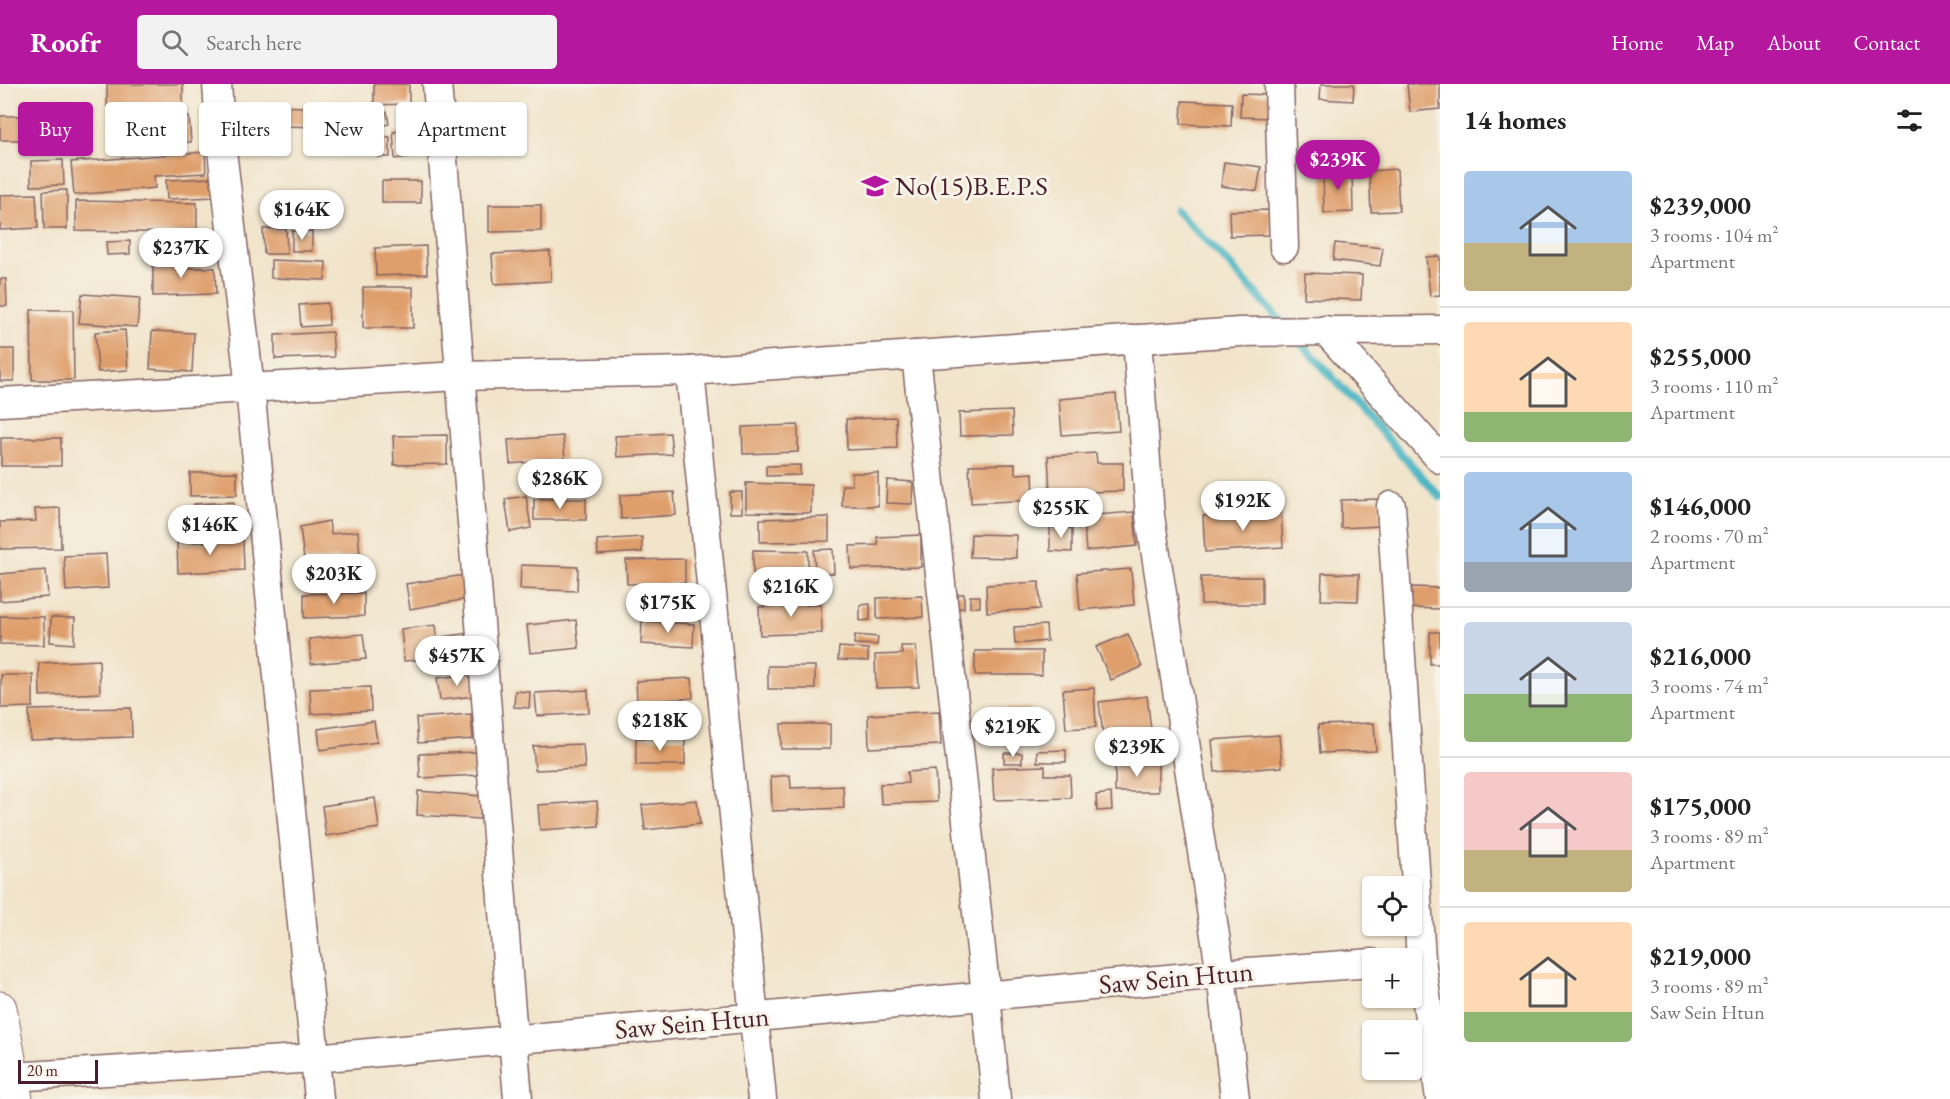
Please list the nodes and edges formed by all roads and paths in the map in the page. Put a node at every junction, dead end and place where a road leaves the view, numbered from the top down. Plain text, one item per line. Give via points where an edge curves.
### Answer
1 (217, 84) edge
2 (437, 84) edge
3 (1279, 84) edge
4 (1284, 246) dead end
5 (1325, 330) junction
6 (1440, 330) edge
7 (1137, 339) junction
8 (916, 355) junction
9 (690, 371) junction
10 (460, 376) junction
11 (250, 388) junction
12 (0, 402) edge
13 (1440, 459) edge
14 (1391, 506) dead end
15 (1424, 959) edge
16 (1362, 964) edge
17 (1221, 974) junction
18 (986, 995) junction
19 (0, 1008) edge
20 (755, 1017) junction
21 (513, 1040) junction
22 (315, 1058) junction
23 (13, 1088) edge
24 (319, 1099) edge
25 (518, 1099) edge
26 (762, 1099) edge
27 (996, 1099) edge
28 (1235, 1099) edge
29 (1440, 1099) edge

1 - 11 street
2 - 10 street
3 - 4 street
5 - 6 street
5 - 7 street
5 - 13 street
7 - 8 street
7 - 17 street via 1150,516
8 - 9 street
8 - 18 street
9 - 10 street
9 - 20 street
10 - 11 street
10 - 21 street
11 - 12 street
11 - 22 street
14 - 15 street
15 - 29 street
16 - 17 street, Saw Sein Htun
17 - 18 street, Saw Sein Htun
17 - 28 street
18 - 20 street, Saw Sein Htun
18 - 27 street
19 - 23 main road
20 - 21 street, Saw Sein Htun
20 - 26 street
21 - 22 street, Saw Sein Htun
21 - 25 street
22 - 23 street, Saw Sein Htun
22 - 24 street

